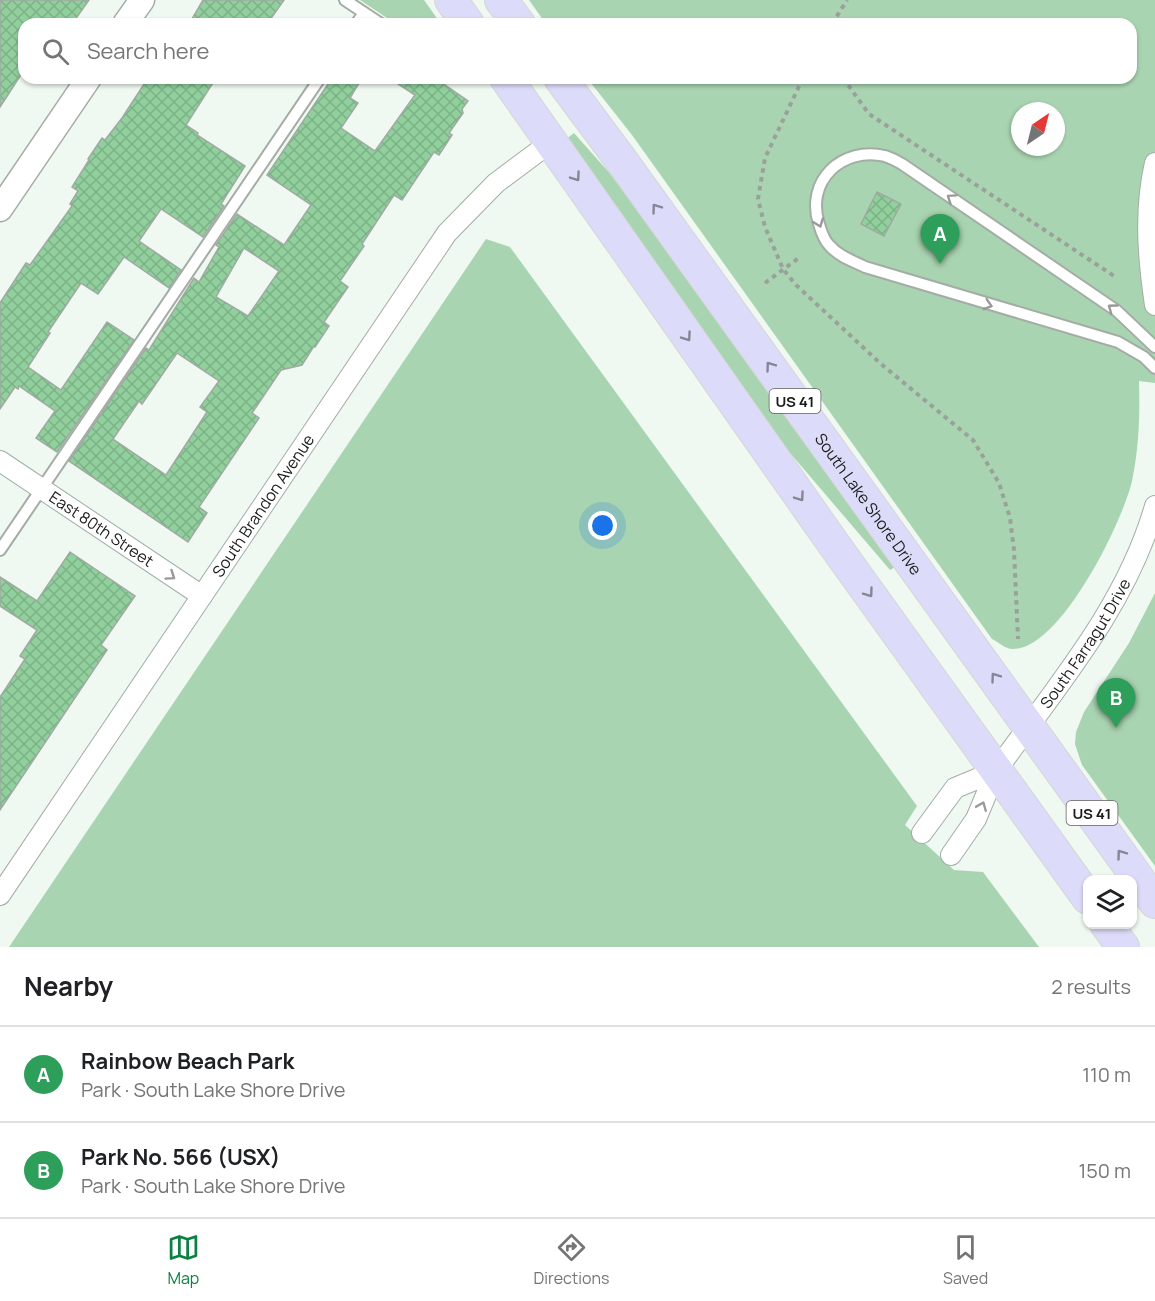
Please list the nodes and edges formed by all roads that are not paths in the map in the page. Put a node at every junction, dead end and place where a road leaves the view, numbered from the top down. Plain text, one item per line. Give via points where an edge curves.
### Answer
1 (142, 0) edge
2 (345, 0) edge
3 (450, 0) edge
4 (501, 0) edge
5 (364, 13) junction
6 (129, 18) edge
7 (360, 18) edge
8 (372, 18) edge
9 (464, 18) edge
10 (514, 18) edge
11 (85, 84) edge
12 (316, 84) edge
13 (510, 84) edge
14 (564, 84) edge
15 (551, 142) junction
16 (1155, 163) edge
17 (0, 209) edge
18 (1155, 305) edge
19 (1155, 347) edge
20 (1155, 368) edge
21 (0, 461) edge
22 (42, 489) junction
23 (1155, 506) edge
24 (0, 550) edge
25 (202, 596) junction
26 (1029, 725) junction
27 (996, 771) junction
28 (922, 832) dead end
29 (951, 855) dead end
30 (1083, 891) edge
31 (0, 895) edge
32 (1155, 902) edge
33 (1110, 929) edge
34 (1123, 947) edge

1 - 6 street
2 - 5 lane
3 - 9 main road
4 - 10 main road
5 - 7 lane
5 - 8 lane
11 - 17 street
12 - 22 lane
13 - 15 main road, US 41
26 -> 14 main road, South Lake Shore Drive / US 41
15 - 25 street, South Brandon Avenue via 496,183 447,233
15 -> 27 main road, US 41
16 - 18 street via 1149,189 1148,259
19 -> 20 lane via 1117,311 887,156 872,154 844,160 821,181 815,213 828,244 843,257 865,267 1118,342
21 - 22 street, East 80th Street
22 - 24 lane
22 -> 25 street, East 80th Street
23 - 26 street, South Farragut Drive via 1127,579 1101,625
25 - 31 street, South Brandon Avenue
26 - 27 street, South Farragut Drive
32 -> 26 main road, South Lake Shore Drive / US 41
27 - 28 street via 955,788
29 -> 27 street, South Farragut Drive via 976,819
27 - 30 main road, US 41
33 - 34 main road

